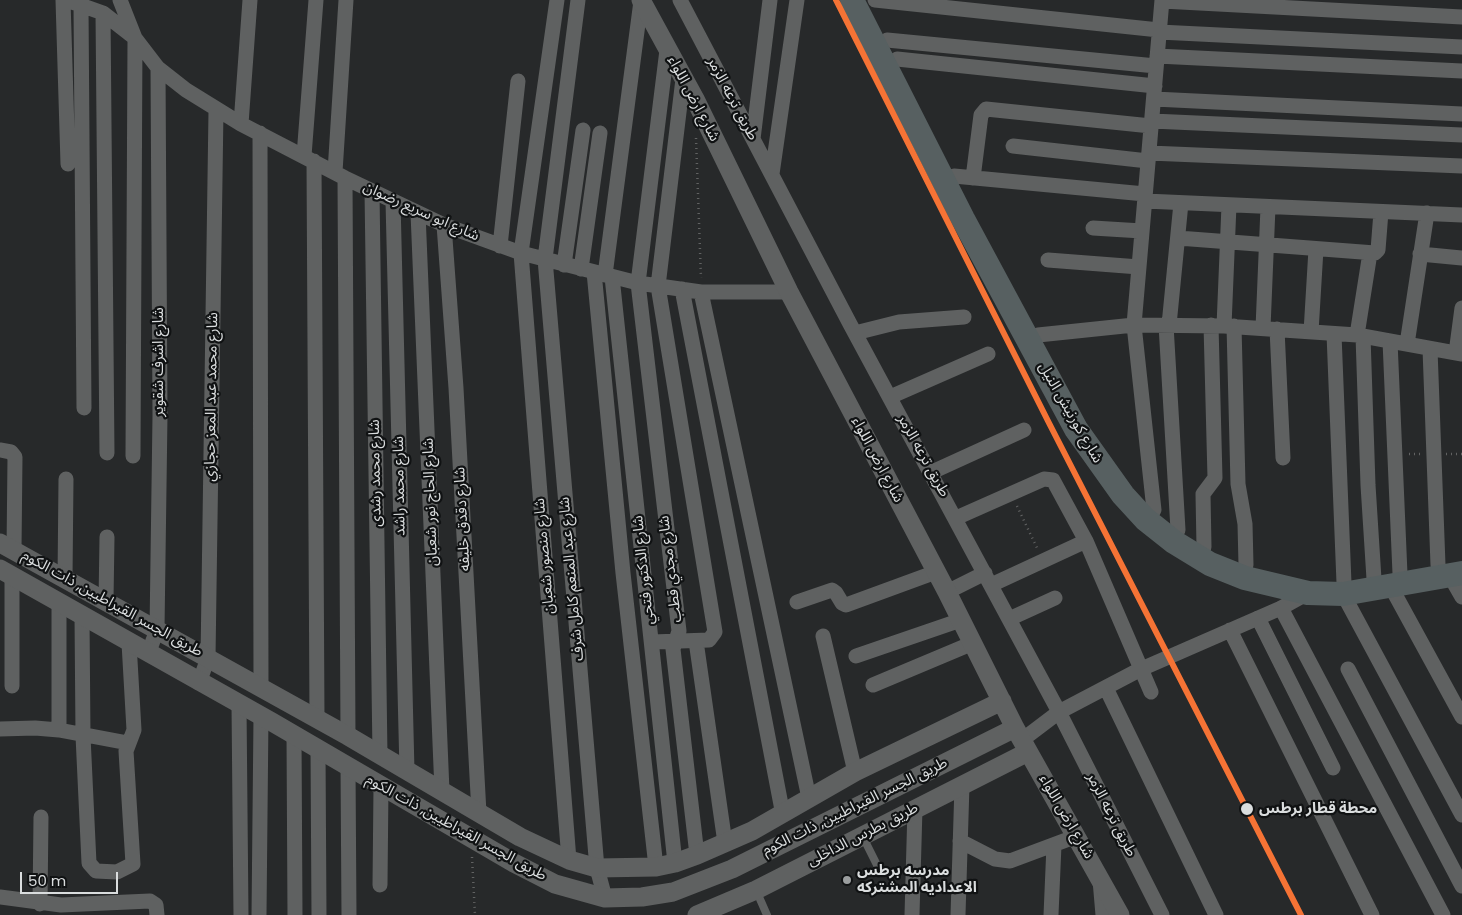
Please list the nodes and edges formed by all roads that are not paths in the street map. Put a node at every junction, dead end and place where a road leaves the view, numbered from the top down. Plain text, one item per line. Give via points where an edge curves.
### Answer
1 (64, 0) edge
2 (120, 0) edge
3 (250, 0) edge
4 (316, 0) edge
5 (346, 0) edge
6 (556, 0) edge
7 (578, 0) edge
8 (641, 0) edge
9 (680, 0) edge
10 (770, 0) edge
11 (796, 0) edge
12 (852, 0) edge
13 (866, 0) edge
14 (875, 0) edge
15 (1162, 0) edge
16 (81, 4) junction
17 (104, 13) junction
18 (1462, 17) edge
19 (1159, 31) junction
20 (135, 38) junction
21 (1462, 47) edge
22 (667, 50) junction
23 (892, 50) junction
24 (1157, 61) junction
25 (158, 68) junction
26 (1462, 72) edge
27 (683, 79) junction
28 (518, 81) dead end
29 (1154, 92) junction
30 (216, 110) junction
31 (1462, 114) edge
32 (1152, 123) junction
33 (241, 124) junction
34 (562, 126) junction
35 (583, 130) junction
36 (260, 133) junction
37 (600, 133) junction
38 (1462, 134) edge
39 (623, 137) junction
40 (753, 139) junction
41 (1012, 146) dead end
42 (1149, 157) junction
43 (309, 159) junction
44 (68, 164) dead end
45 (1462, 166) edge
46 (772, 174) junction
47 (340, 175) junction
48 (964, 177) junction
49 (372, 191) junction
50 (1145, 197) junction
51 (394, 201) junction
52 (1181, 202) junction
53 (1229, 205) junction
54 (1268, 206) junction
55 (1381, 212) junction
56 (418, 213) junction
57 (1426, 214) junction
58 (1462, 215) edge
59 (444, 225) junction
60 (1093, 228) dead end
61 (1142, 232) junction
62 (1178, 238) junction
63 (1228, 242) junction
64 (1266, 245) junction
65 (500, 246) junction
66 (1316, 249) junction
67 (520, 253) junction
68 (1370, 253) junction
69 (1420, 254) junction
70 (1462, 258) edge
71 (545, 259) junction
72 (1048, 260) dead end
73 (564, 264) junction
74 (1139, 267) junction
75 (598, 273) junction
76 (638, 283) junction
77 (658, 286) junction
78 (682, 289) junction
79 (701, 292) junction
80 (789, 292) junction
81 (1462, 308) edge
82 (964, 317) dead end
83 (1134, 325) junction
84 (1168, 325) junction
85 (1223, 326) junction
86 (1270, 329) junction
87 (1311, 332) junction
88 (855, 333) junction
89 (1334, 334) junction
90 (1038, 335) junction
91 (1360, 336) junction
92 (1390, 341) junction
93 (1407, 344) junction
94 (1430, 348) junction
95 (1459, 353) edge
96 (988, 354) dead end
97 (890, 397) junction
98 (84, 408) dead end
99 (1024, 430) dead end
100 (0, 450) edge
101 (107, 453) dead end
102 (133, 456) dead end
103 (1283, 458) dead end
104 (932, 472) junction
105 (66, 479) dead end
106 (1154, 510) junction
107 (956, 518) junction
108 (1178, 530) junction
109 (107, 537) dead end
110 (1086, 541) junction
111 (7, 547) edge
112 (1204, 547) junction
113 (1246, 565) junction
114 (1453, 568) edge
115 (6, 572) edge
116 (936, 572) junction
117 (65, 579) junction
118 (988, 579) junction
119 (1389, 580) junction
120 (1343, 589) junction
121 (947, 592) junction
122 (1308, 593) junction
123 (1462, 597) edge
124 (1055, 598) dead end
125 (106, 601) junction
126 (797, 602) dead end
127 (59, 603) junction
128 (1281, 608) junction
129 (82, 616) junction
130 (1258, 618) junction
131 (1009, 619) junction
132 (961, 620) junction
133 (157, 630) junction
134 (1230, 630) junction
135 (823, 636) dead end
136 (676, 640) junction
137 (696, 641) junction
138 (652, 642) junction
139 (129, 643) junction
140 (973, 643) junction
141 (148, 654) junction
142 (856, 656) dead end
143 (208, 658) junction
144 (1348, 669) dead end
145 (1139, 670) junction
146 (199, 683) junction
147 (873, 685) dead end
148 (12, 686) dead end
149 (261, 688) junction
150 (1106, 688) junction
151 (1151, 692) dead end
152 (281, 699) junction
153 (1002, 701) junction
154 (239, 705) junction
155 (1059, 712) junction
156 (1462, 717) edge
157 (267, 719) junction
158 (317, 719) junction
159 (0, 729) edge
160 (59, 730) junction
161 (294, 735) junction
162 (83, 736) junction
163 (348, 736) junction
164 (1022, 740) junction
165 (128, 743) junction
166 (318, 749) junction
167 (380, 755) junction
168 (348, 766) junction
169 (1333, 768) dead end
170 (407, 771) junction
171 (855, 772) junction
172 (962, 785) junction
173 (381, 786) junction
174 (442, 792) junction
175 (809, 798) junction
176 (915, 808) junction
177 (478, 813) junction
178 (783, 814) junction
179 (1462, 815) edge
180 (41, 817) dead end
181 (862, 835) junction
182 (1077, 836) junction
183 (520, 837) junction
184 (960, 841) junction
185 (725, 843) junction
186 (1054, 845) junction
187 (698, 855) junction
188 (568, 860) junction
189 (514, 863) junction
190 (675, 863) junction
191 (656, 867) junction
192 (596, 868) junction
193 (880, 870) dead end
194 (1099, 874) junction
195 (380, 885) dead end
196 (1462, 886) edge
197 (756, 890) junction
198 (0, 897) edge
199 (605, 898) junction
200 (40, 904) junction
201 (156, 909) edge
202 (62, 910) edge
203 (721, 910) edge
204 (241, 915) edge
205 (259, 915) edge
206 (294, 915) edge
207 (319, 915) edge
208 (349, 915) edge
209 (697, 915) edge
210 (767, 915) edge
211 (912, 915) edge
212 (958, 915) edge
213 (1051, 915) edge
214 (1103, 915) edge
215 (1120, 915) edge
216 (1162, 915) edge
217 (1216, 915) edge
218 (1372, 915) edge
219 (1443, 915) edge

1 - 16 street
1 - 44 street
2 - 20 street, شارع ابو سريع رضوان
3 - 33 street
4 - 43 street
5 - 47 street
6 - 67 street, شارع منصور شعبان
7 - 34 street, شارع عبد المنعم كامل شرف
8 - 22 street, شارع ارض اللواء
8 - 39 street
9 - 40 street, طريق ترعه الزمر
10 - 40 street
11 - 46 street
12 - 122 main road, شارع كورنيش النيل via 962,219 1076,429 1123,495 1160,531 1204,560 1245,578
13 - 23 main road, شارع كورنيش النيل
14 - 19 street
15 - 18 street
15 - 19 street
16 - 17 street
16 - 98 street
17 - 20 street
17 - 101 street
19 - 21 street
19 - 24 street
20 - 25 street, شارع ابو سريع رضوان
20 - 102 street
22 - 27 street, شارع ارض اللواء
22 - 76 street, شارع مجدي قطب
23 - 24 street
23 - 29 street
23 - 48 main road, شارع كورنيش النيل
24 - 26 street
24 - 29 street
25 - 30 street, شارع ابو سريع رضوان
25 - 133 street, شارع اشرف شقوير via 160,415
27 - 77 street
27 - 80 street, شارع ارض اللواء
28 - 65 street
29 - 31 street
29 - 32 street
30 - 33 street, شارع ابو سريع رضوان
30 - 143 street, شارع محمد عبد المعز حجازي
32 - 38 street
32 - 42 street
32 - 48 street via 986,109 981,115
33 - 36 street, شارع ابو سريع رضوان
34 - 35 street
34 - 71 street, شارع عبد المنعم كامل شرف
35 - 37 street
35 - 73 street
36 - 43 street, شارع ابو سريع رضوان
36 - 149 street
37 - 39 street
37 - 75 street
39 - 75 street
40 - 46 street, طريق ترعه الزمر
41 - 42 street
42 - 45 street
42 - 50 street
43 - 47 street, شارع ابو سريع رضوان
43 - 158 street
46 - 88 street, طريق ترعه الزمر
47 - 49 street, شارع ابو سريع رضوان
47 - 163 street
48 - 50 street
48 - 90 main road, شارع كورنيش النيل
49 - 51 street, شارع ابو سريع رضوان
49 - 167 street, شارع محمد رشدى
50 - 52 street
50 - 61 street
51 - 56 street, شارع ابو سريع رضوان
51 - 170 street, شارع محمد راشد
52 - 53 street
52 - 62 street
53 - 54 street
53 - 63 street
54 - 55 street
54 - 64 street
55 - 57 street
55 - 68 street via 1378,251
56 - 59 street, شارع ابو سريع رضوان
56 - 174 street, شارع الحاج نور شعبان
57 - 58 street
57 - 69 street
59 - 65 street, شارع ابو سريع رضوان
59 - 177 street, شارع دقدق خليفه via 456,388
60 - 61 street
61 - 74 street
62 - 63 street
62 - 84 street
63 - 64 street
63 - 85 street
64 - 66 street
64 - 86 street
65 - 67 street, شارع ابو سريع رضوان
66 - 68 street
66 - 87 street
67 - 71 street, شارع ابو سريع رضوان
67 - 188 street, شارع منصور شعبان
68 - 91 street
69 - 70 street
69 - 93 street
71 - 73 street, شارع ابو سريع رضوان
71 - 192 street, شارع عبد المنعم كامل شرف
72 - 74 street
73 - 75 street, شارع ابو سريع رضوان
74 - 83 street
75 - 76 street, شارع ابو سريع رضوان
75 - 138 street, شارع الدكتور فتحي
75 - 191 street via 623,573
76 - 77 street, شارع ابو سريع رضوان
76 - 136 street, شارع مجدي قطب via 678,631
77 - 78 street, شارع ابو سريع رضوان
77 - 137 street via 715,632 709,640
78 - 79 street, شارع ابو سريع رضوان
78 - 178 street
79 - 80 street, شارع ابو سريع رضوان
79 - 175 street
80 - 116 street, شارع ارض اللواء
81 - 95 street
82 - 88 street via 899,322
83 - 84 street
83 - 90 street
83 - 106 street
84 - 85 street
84 - 108 street
85 - 86 street
85 - 112 street via 1215,478 1202,494
85 - 113 street via 1238,484 1245,524
86 - 87 street
86 - 103 street
87 - 89 street
88 - 97 street, طريق ترعه الزمر
89 - 91 street
89 - 120 street
90 - 106 main road, شارع كورنيش النيل via 1108,456
91 - 92 street
91 - 119 street via 1368,485
92 - 93 street
92 - 119 street
93 - 94 street
94 - 95 street
94 - 114 street
96 - 97 street
97 - 104 street, طريق ترعه الزمر
99 - 104 street
100 - 111 street via 11,452 14,457
104 - 107 street, طريق ترعه الزمر
105 - 117 street
106 - 108 main road, شارع كورنيش النيل
107 - 110 street via 1044,479 1051,479
107 - 118 street, طريق ترعه الزمر
108 - 112 main road, شارع كورنيش النيل
109 - 125 street
110 - 118 street via 1043,561
110 - 145 street
111 - 117 street, طريق الجسر القيراطيين, ذات الكوم
112 - 113 main road, شارع كورنيش النيل
113 - 120 main road, شارع كورنيش النيل via 1294,580
114 - 119 main road, شارع كورنيش النيل
114 - 123 street
115 - 127 street, طريق الجسر القيراطيين, ذات الكوم
115 - 148 street
116 - 121 street, شارع ارض اللواء
116 - 126 street via 846,604 832,590
117 - 125 street, طريق الجسر القيراطيين, ذات الكوم
118 - 121 street
118 - 131 street, طريق ترعه الزمر
119 - 120 main road, شارع كورنيش النيل
119 - 156 street
120 - 122 main road, شارع كورنيش النيل
120 - 179 street
121 - 132 street, شارع ارض اللواء
122 - 128 street
124 - 131 street
125 - 133 street, طريق الجسر القيراطيين, ذات الكوم
127 - 129 street, طريق الجسر القيراطيين, ذات الكوم
127 - 160 street
128 - 130 street
128 - 219 street
129 - 139 street, طريق الجسر القيراطيين, ذات الكوم
129 - 162 street
130 - 134 street
130 - 169 street
131 - 155 street, طريق ترعه الزمر
132 - 140 street, شارع ارض اللواء
132 - 142 street
133 - 141 street, شارع اشرف شقوير
133 - 143 street, طريق الجسر القيراطيين, ذات الكوم
134 - 145 street
134 - 218 street
135 - 171 street
136 - 137 street
136 - 138 street
136 - 187 street, شارع مجدي قطب via 673,649
137 - 185 street
138 - 190 street, شارع الدكتور فتحي
139 - 141 street, طريق الجسر القيراطيين, ذات الكوم
139 - 165 street via 134,730
140 - 147 street
140 - 153 street, شارع ارض اللواء
141 - 146 street, طريق الجسر القيراطيين, ذات الكوم
143 - 146 street, شارع محمد عبد المعز حجازي
143 - 149 street, طريق الجسر القيراطيين, ذات الكوم
144 - 196 street
145 - 150 street
145 - 151 street
146 - 154 street, طريق الجسر القيراطيين, ذات الكوم
149 - 152 street, طريق الجسر القيراطيين, ذات الكوم
150 - 155 street
150 - 217 street
152 - 157 street
152 - 158 street, طريق الجسر القيراطيين, ذات الكوم
153 - 164 street, شارع ارض اللواء
153 - 171 street, طريق الجسر القيراطيين, ذات الكوم
154 - 157 street, طريق الجسر القيراطيين, ذات الكوم
154 - 204 street
155 - 164 street
155 - 216 street, طريق ترعه الزمر
157 - 161 street, طريق الجسر القيراطيين, ذات الكوم
157 - 205 street
158 - 163 street, طريق الجسر القيراطيين, ذات الكوم
159 - 160 street
160 - 162 street
161 - 166 street, طريق الجسر القيراطيين, ذات الكوم
161 - 206 street
162 - 165 street
162 - 165 street via 89,864 96,872 117,872 133,864
163 - 167 street, طريق الجسر القيراطيين, ذات الكوم
164 - 172 street, طريق بطرس الداخلى
164 - 182 street, شارع ارض اللواء
164 - 199 street, طريق الجسر القيراطيين, ذات الكوم via 673,892
166 - 168 street, طريق الجسر القيراطيين, ذات الكوم
166 - 207 street
167 - 170 street, طريق الجسر القيراطيين, ذات الكوم
168 - 173 street, طريق الجسر القيراطيين, ذات الكوم
168 - 208 street
170 - 174 street, طريق الجسر القيراطيين, ذات الكوم
171 - 175 street, طريق الجسر القيراطيين, ذات الكوم
172 - 176 street, طريق بطرس الداخلى
172 - 184 street
173 - 189 street, طريق الجسر القيراطيين, ذات الكوم
173 - 195 street
174 - 177 street, طريق الجسر القيراطيين, ذات الكوم
175 - 178 street, طريق الجسر القيراطيين, ذات الكوم
176 - 181 street, طريق بطرس الداخلى
176 - 211 street
177 - 183 street, طريق الجسر القيراطيين, ذات الكوم
178 - 185 street, طريق الجسر القيراطيين, ذات الكوم
180 - 200 street
181 - 193 lane
181 - 197 street, طريق بطرس الداخلى
182 - 186 street
182 - 194 street, شارع ارض اللواء
183 - 188 street, طريق الجسر القيراطيين, ذات الكوم
183 - 189 street
184 - 186 street via 1002,861
184 - 212 street
185 - 187 street, طريق الجسر القيراطيين, ذات الكوم
186 - 213 street
187 - 190 street, طريق الجسر القيراطيين, ذات الكوم
188 - 192 street, طريق الجسر القيراطيين, ذات الكوم
189 - 199 street, طريق الجسر القيراطيين, ذات الكوم via 555,884
190 - 191 street, طريق الجسر القيراطيين, ذات الكوم
191 - 192 street, طريق الجسر القيراطيين, ذات الكوم
192 - 199 street, شارع عبد المنعم كامل شرف
194 - 214 street
194 - 215 street, شارع ارض اللواء
197 - 203 street, طريق بطرس الداخلى
197 - 210 lane
198 - 200 street
200 - 202 street
201 - 202 street via 150,901
203 - 209 street, طريق بطرس الداخلى

